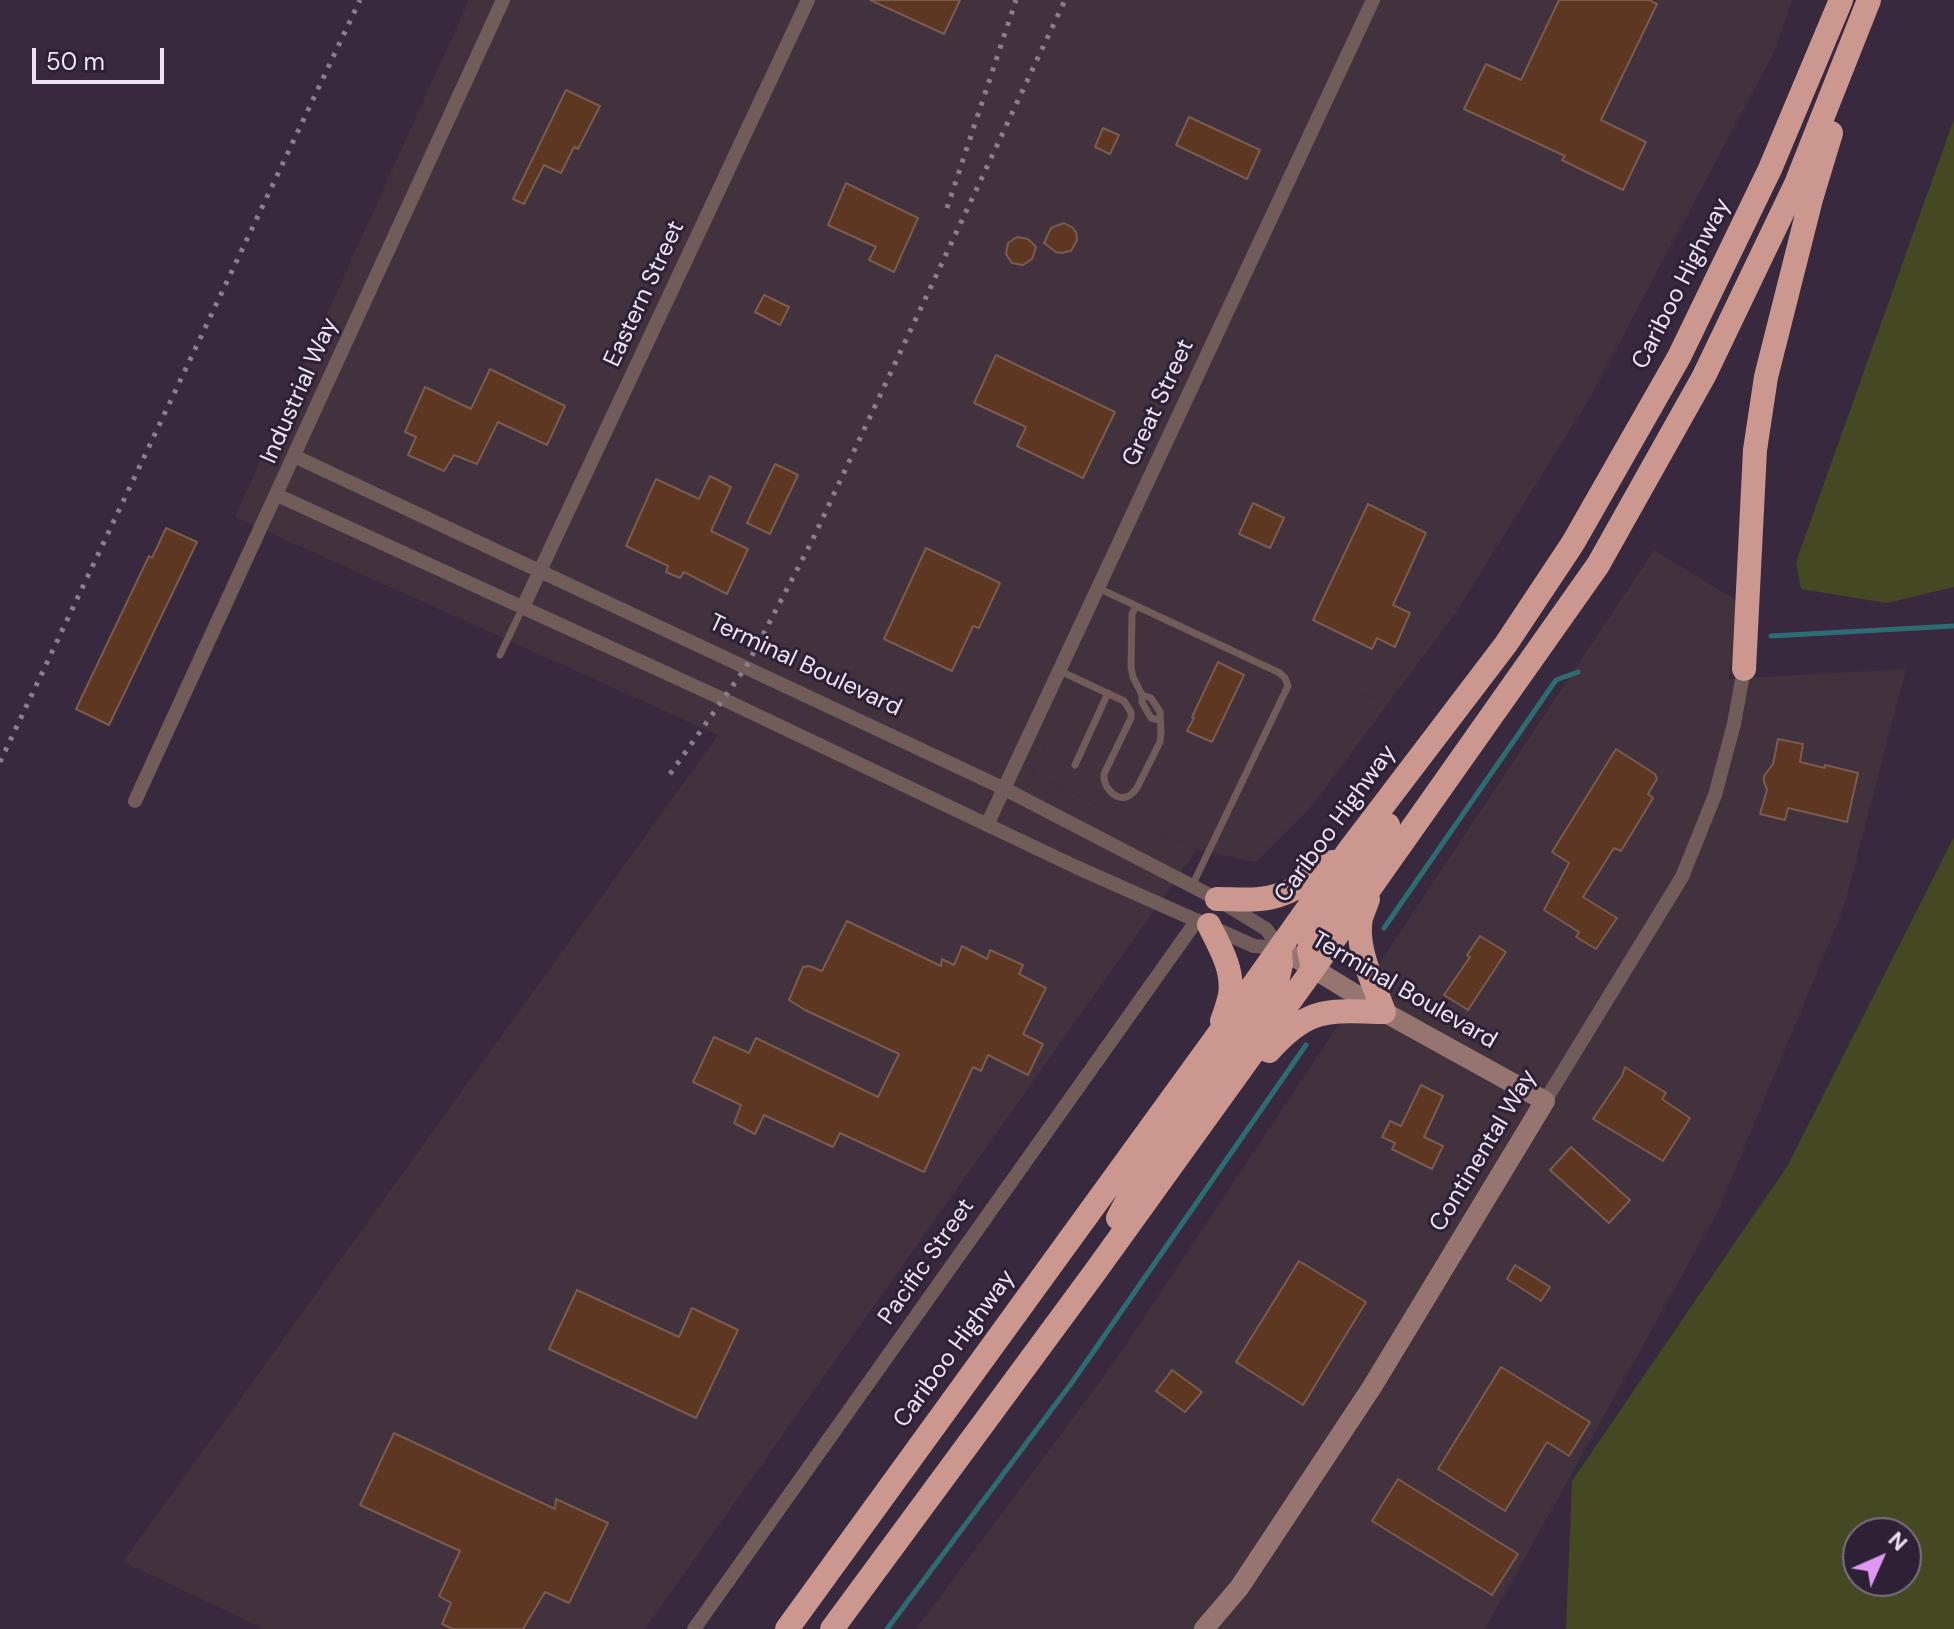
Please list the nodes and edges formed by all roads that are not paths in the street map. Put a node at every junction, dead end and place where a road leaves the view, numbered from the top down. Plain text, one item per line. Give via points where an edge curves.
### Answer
1 (503, 0) edge
2 (808, 0) edge
3 (1373, 0) edge
4 (1841, 0) edge
5 (1870, 0) edge
6 (294, 456) junction
7 (277, 495) junction
8 (539, 570) junction
9 (1096, 587) junction
10 (1136, 606) junction
11 (523, 607) junction
12 (1506, 644) junction
13 (500, 655) dead end
14 (1744, 669) joint
15 (1058, 670) junction
16 (1108, 693) junction
17 (1075, 765) dead end
18 (1003, 788) junction
19 (135, 801) dead end
20 (987, 825) junction
21 (1350, 849) junction
22 (1374, 883) junction
23 (1192, 886) junction
24 (1217, 899) junction
25 (1203, 922) junction
26 (1280, 948) junction
27 (1313, 969) junction
28 (1384, 1012) junction
29 (1218, 1035) junction
30 (1545, 1101) junction
31 (1186, 1146) junction
32 (1095, 1272) junction
33 (831, 1567) junction
34 (694, 1629) edge
35 (787, 1629) edge
36 (807, 1629) edge
37 (832, 1629) edge
38 (1204, 1629) edge

1 - 6 street, Industrial Way
2 - 8 street, Eastern Street
3 - 9 street, Great Street
4 - 12 highway, Cariboo Highway via 1770,169 1679,357 1573,543
5 - 14 highway via 1766,377 1755,450
5 - 22 highway via 1796,184 1704,376 1598,565
6 - 7 street, Industrial Way
6 - 8 street, Terminal Boulevard
7 - 11 street, Terminal Boulevard
7 - 19 street, Industrial Way
8 - 11 street, Eastern Street
8 - 18 street, Terminal Boulevard
9 - 10 lane
9 - 15 street, Great Street
10 - 16 lane via 1131,667 1142,695 1160,712 1161,733 1137,788 1127,797 1108,790 1103,781 1131,718 1124,701
10 - 23 lane via 1280,673 1288,686
11 - 13 lane
11 - 20 street, Terminal Boulevard
12 - 21 highway, Cariboo Highway
12 - 27 highway via 1503,663 1322,918 1309,950
14 - 30 street, Continental Way via 1715,795 1682,877
15 - 16 lane
15 - 18 street, Great Street
16 - 17 lane
18 - 20 street, Great Street
18 - 23 street, Terminal Boulevard
20 - 25 street, Terminal Boulevard
21 - 24 highway via 1284,894
21 - 26 highway, Cariboo Highway
22 - 27 highway
22 - 28 highway via 1360,936
23 - 24 street, Terminal Boulevard
24 - 26 street, Terminal Boulevard via 1266,929
25 - 26 street, Terminal Boulevard via 1254,946
25 - 29 highway via 1228,965 1230,996
25 - 34 street, Pacific Street
26 - 27 street, Terminal Boulevard
26 - 29 highway, Cariboo Highway
26 - 32 highway via 1278,978 1139,1179
27 - 28 street, Terminal Boulevard
27 - 31 highway
28 - 30 street, Terminal Boulevard
28 - 31 highway via 1331,1011 1295,1025
29 - 33 highway, Cariboo Highway
30 - 38 street, Continental Way via 1372,1387 1239,1588
31 - 32 highway
32 - 37 highway
33 - 35 highway, Cariboo Highway
33 - 36 highway via 828,1594

